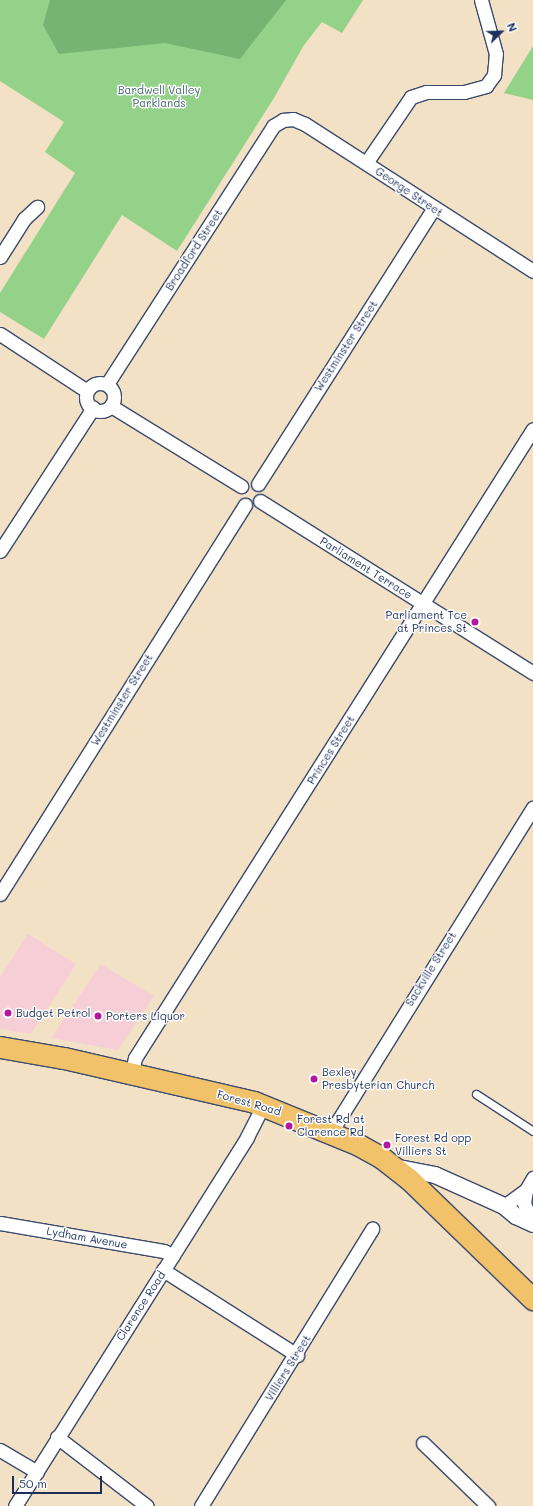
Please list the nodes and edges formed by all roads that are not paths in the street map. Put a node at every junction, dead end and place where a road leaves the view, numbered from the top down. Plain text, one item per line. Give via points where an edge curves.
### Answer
1 (481, 0) edge
2 (283, 120) joint
3 (366, 163) junction
4 (37, 207) dead end
5 (433, 209) junction
6 (0, 257) edge
7 (533, 271) edge
8 (0, 334) edge
9 (107, 384) junction
10 (87, 391) junction
11 (111, 406) junction
12 (93, 408) junction
13 (533, 428) edge
14 (258, 484) junction
15 (241, 486) junction
16 (260, 501) junction
17 (245, 505) junction
18 (0, 551) edge
19 (424, 603) junction
20 (533, 673) edge
21 (533, 808) edge
22 (0, 894) edge
23 (0, 1047) edge
24 (132, 1073) junction
25 (476, 1094) dead end
26 (264, 1104) junction
27 (533, 1131) edge
28 (331, 1132) junction
29 (394, 1167) junction
30 (533, 1178) edge
31 (526, 1190) junction
32 (504, 1206) junction
33 (0, 1223) edge
34 (532, 1223) edge
35 (372, 1229) dead end
36 (173, 1256) junction
37 (163, 1270) junction
38 (533, 1299) edge
39 (297, 1355) junction
40 (57, 1437) junction
41 (423, 1443) dead end
42 (0, 1450) edge
43 (37, 1472) junction
44 (15, 1506) edge
45 (147, 1506) edge
46 (201, 1506) edge
47 (488, 1506) edge

1 - 3 street via 496,54 494,75 486,86 464,92 426,92 411,97
2 - 3 street, George Street via 293,119 305,124
2 - 9 street, Broadford Street via 273,126
3 - 5 street, George Street
4 - 6 street via 24,219
5 - 7 street, George Street
5 - 14 street, Westminster Street
8 - 10 street
9 - 10 street via 96,383
9 - 11 street via 114,393
10 - 12 street via 88,403
11 - 12 street via 104,410
11 - 15 street
12 - 18 street
13 - 19 street, Princes Street
14 - 15 street via 250,481
14 - 16 street via 263,492
15 - 17 street via 238,494
16 - 17 street via 254,506
16 - 19 street, Parliament Terrace
17 - 22 street, Westminster Street
19 - 20 street, Parliament Terrace
19 - 24 street, Princes Street via 136,1058
21 - 28 street, Sackville Street
23 - 24 main road, Forest Road
24 - 26 main road, Forest Road
25 - 27 lane
26 - 28 main road, Forest Road
26 - 36 street, Clarence Road via 247,1137
28 - 29 main road, Forest Road via 372,1152
29 - 32 street via 435,1175
29 - 38 main road, Forest Road via 431,1199
30 - 31 street
31 - 32 street
31 - 34 street via 524,1203
32 - 34 street via 516,1216
33 - 36 street, Lydham Avenue via 164,1251
35 - 39 street, Villiers Street
36 - 37 street, Clarence Road
37 - 39 street
37 - 40 street, Clarence Road
39 - 46 street, Villiers Street
40 - 43 street, Clarence Road
40 - 45 street
41 - 47 street
42 - 43 street
43 - 44 street, Clarence Road

